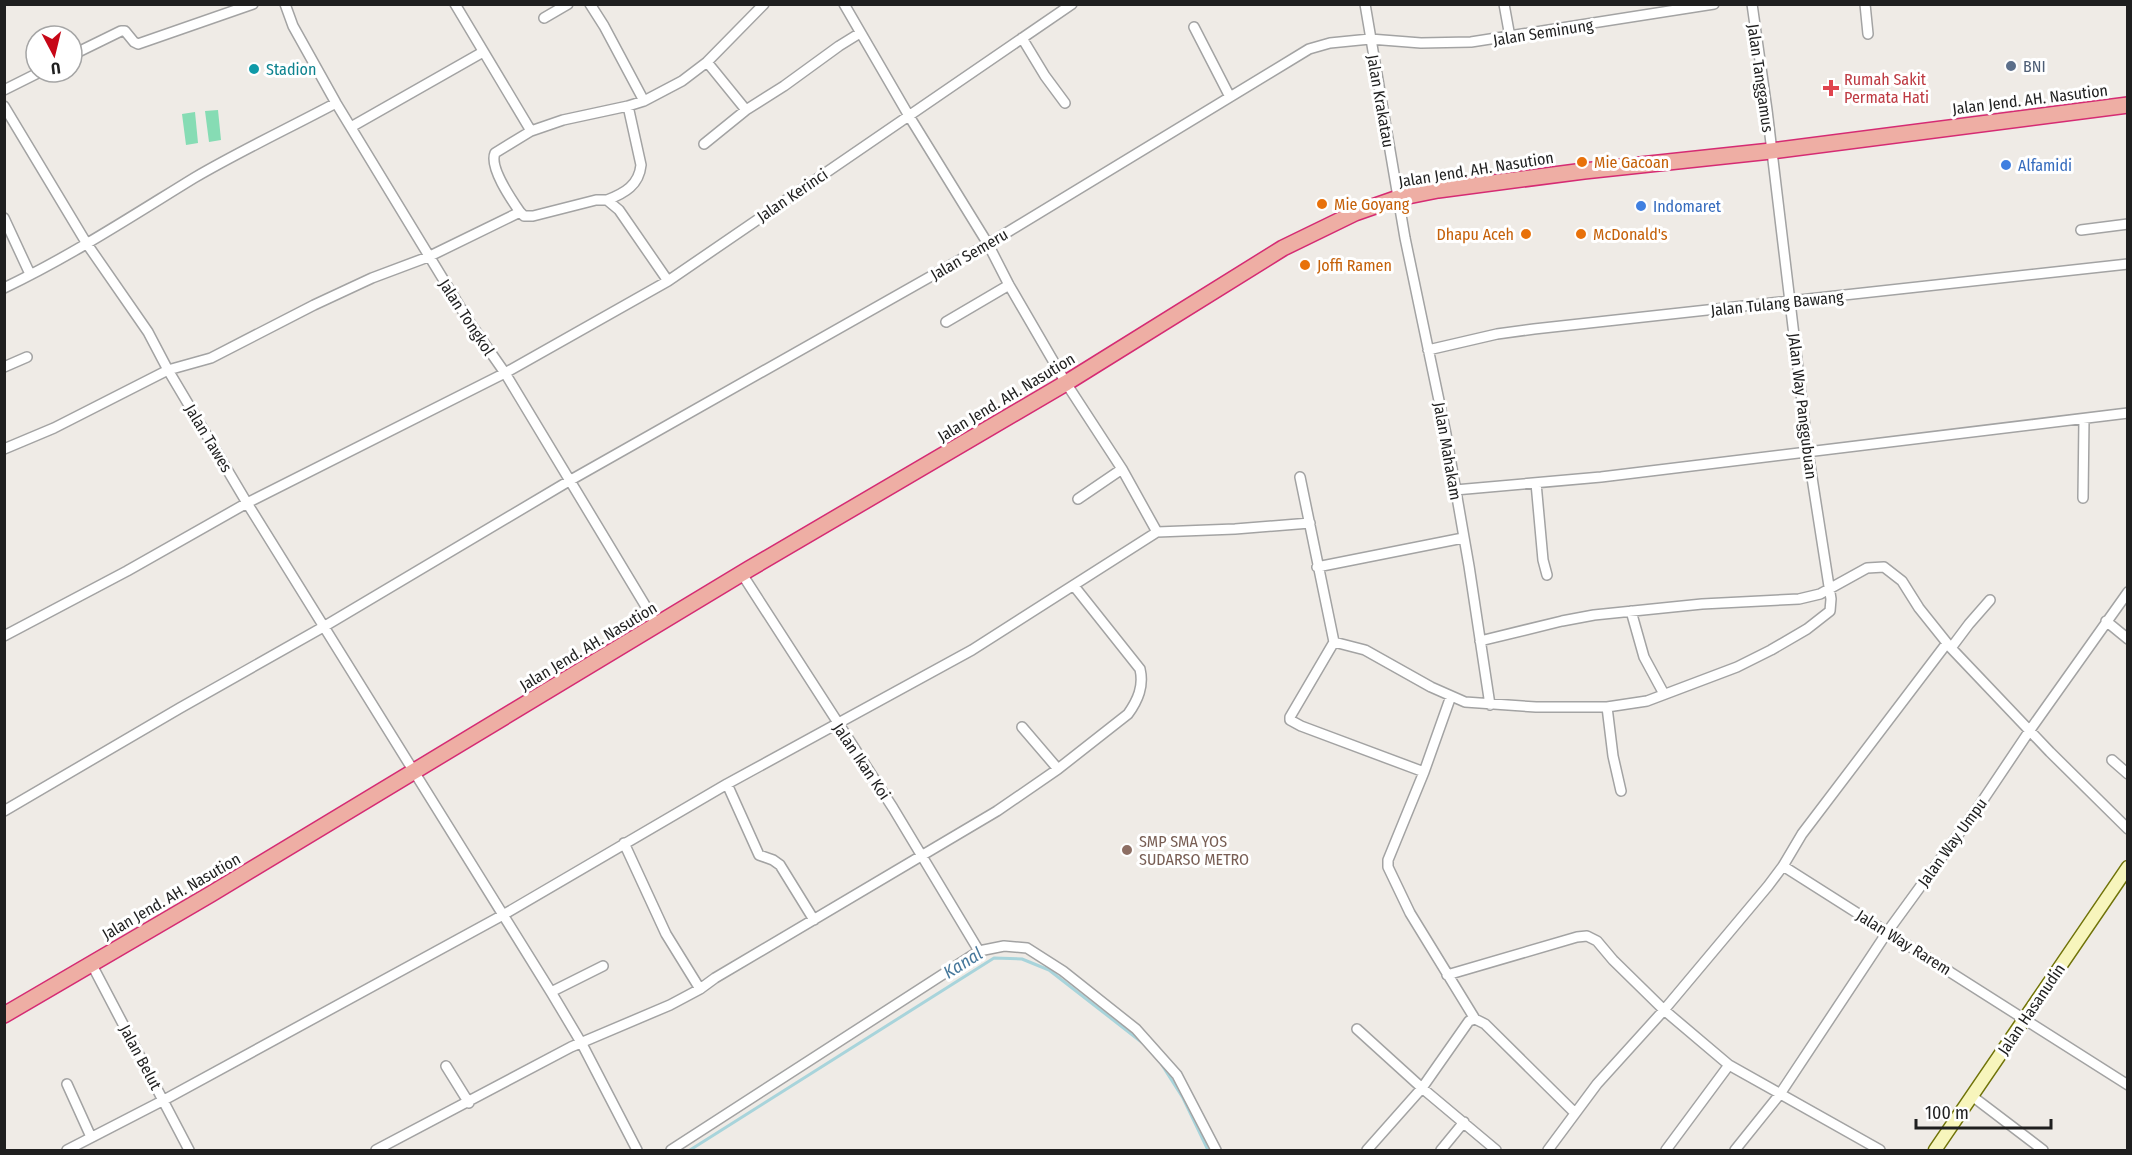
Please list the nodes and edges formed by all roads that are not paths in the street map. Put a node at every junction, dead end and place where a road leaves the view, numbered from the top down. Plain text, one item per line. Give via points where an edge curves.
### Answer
1 (253, 4) edge
2 (285, 4) edge
3 (455, 4) edge
4 (568, 4) edge
5 (590, 4) edge
6 (764, 4) edge
7 (844, 4) edge
8 (1072, 4) edge
9 (1365, 4) edge
10 (1504, 4) edge
11 (1714, 4) edge
12 (1752, 4) edge
13 (1865, 4) edge
14 (544, 18) dead end
15 (1194, 27) dead end
16 (860, 33) junction
17 (1868, 34) dead end
18 (1510, 37) junction
19 (1022, 38) junction
20 (1370, 39) junction
21 (84, 49) edge
22 (483, 51) junction
23 (707, 62) junction
24 (24, 80) edge
25 (4, 90) edge
26 (1230, 97) junction
27 (644, 101) junction
28 (1065, 103) dead end
29 (336, 104) junction
30 (2127, 105) edge
31 (4, 106) edge
32 (628, 106) junction
33 (746, 110) junction
34 (909, 117) junction
35 (351, 127) junction
36 (531, 130) junction
37 (704, 144) dead end
38 (1771, 151) junction
39 (1398, 198) junction
40 (607, 200) junction
41 (520, 212) junction
42 (4, 218) edge
43 (2127, 224) edge
44 (2081, 230) dead end
45 (87, 244) junction
46 (988, 244) junction
47 (428, 257) junction
48 (2127, 264) edge
49 (30, 274) junction
50 (668, 281) junction
51 (1009, 285) junction
52 (4, 288) edge
53 (1791, 302) junction
54 (946, 322) dead end
55 (1428, 350) junction
56 (27, 357) dead end
57 (4, 367) edge
58 (168, 370) junction
59 (505, 373) junction
60 (1066, 383) junction
61 (2127, 413) edge
62 (2084, 419) junction
63 (4, 449) edge
64 (1808, 452) junction
65 (1122, 469) junction
66 (1300, 477) dead end
67 (569, 481) junction
68 (1536, 483) junction
69 (1455, 490) junction
70 (2084, 498) dead end
71 (1078, 499) dead end
72 (247, 503) junction
73 (1310, 523) junction
74 (1157, 532) junction
75 (1463, 538) junction
76 (1317, 567) junction
77 (742, 574) junction
78 (1547, 575) dead end
79 (1074, 586) junction
80 (1829, 590) junction
81 (2127, 592) edge
82 (1990, 600) dead end
83 (1631, 611) junction
84 (2106, 621) junction
85 (657, 625) junction
86 (325, 626) junction
87 (4, 636) edge
88 (2127, 639) edge
89 (1480, 641) junction
90 (1334, 642) junction
91 (1949, 646) junction
92 (1664, 694) junction
93 (1451, 696) junction
94 (1490, 705) junction
95 (1607, 707) junction
96 (838, 724) junction
97 (1022, 727) dead end
98 (2030, 730) junction
99 (2112, 760) dead end
100 (1058, 769) junction
101 (415, 770) junction
102 (1424, 772) junction
103 (2127, 774) edge
104 (727, 784) junction
105 (1621, 791) dead end
106 (4, 811) edge
107 (2127, 829) edge
108 (624, 843) junction
109 (923, 855) junction
110 (1783, 866) junction
111 (2127, 867) edge
112 (503, 915) junction
113 (814, 920) junction
114 (1888, 932) junction
115 (979, 951) junction
116 (91, 963) junction
117 (603, 966) dead end
118 (1447, 975) junction
119 (700, 989) junction
120 (551, 992) junction
121 (1664, 1010) junction
122 (4, 1015) edge
123 (1475, 1019) junction
124 (2024, 1020) junction
125 (1357, 1029) dead end
126 (582, 1044) junction
127 (1729, 1065) junction
128 (446, 1066) dead end
129 (67, 1084) dead end
130 (2127, 1085) edge
131 (1422, 1088) junction
132 (1780, 1094) junction
133 (1972, 1096) junction
134 (164, 1100) junction
135 (469, 1103) junction
136 (1575, 1113) junction
137 (1464, 1122) junction
138 (91, 1137) junction
139 (1370, 1147) edge
140 (67, 1150) edge
141 (189, 1150) edge
142 (376, 1150) edge
143 (637, 1150) edge
144 (671, 1150) edge
145 (1216, 1150) edge
146 (1382, 1150) edge
147 (1441, 1150) edge
148 (1496, 1150) edge
149 (1548, 1150) edge
150 (1666, 1150) edge
151 (1735, 1150) edge
152 (1880, 1150) edge
153 (1935, 1150) edge
154 (2043, 1150) edge

1 - 21 street via 138,44 121,31
2 - 29 street, Jalan Tongkol
3 - 22 street
4 - 14 street
5 - 27 street
6 - 23 street
7 - 16 street
8 - 19 street, Jalan Kerinci
9 - 20 street, Jalan Krakatau
10 - 18 street
11 - 18 street, Jalan Seminung
12 - 38 street, Jalan Tanggamus
13 - 17 street
15 - 26 street
16 - 33 street
16 - 34 street
18 - 20 street, Jalan Seminung via 1460,43
19 - 28 street
19 - 34 street, Jalan Kerinci
20 - 26 street, Jalan Semeru via 1320,44
20 - 39 street, Jalan Krakatau
22 - 35 street
22 - 36 street
23 - 27 street
23 - 33 street
24 - 25 street
26 - 46 street, Jalan Semeru
27 - 32 street
29 - 35 street, Jalan Tongkol
29 - 45 street via 195,178
30 - 38 highway, Jalan Jend. AH. Nasution
31 - 45 street, Jalan Tawes
32 - 36 street
32 - 40 street via 640,174 632,186
33 - 37 street
34 - 46 street
34 - 50 street, Jalan Kerinci
35 - 47 street, Jalan Tongkol
36 - 41 street via 493,158
38 - 39 highway, Jalan Jend. AH. Nasution via 1564,174
38 - 53 street, JAlan Way Panggubuan
39 - 55 street, Jalan Mahakam
39 - 60 highway, Jalan Jend. AH. Nasution via 1334,222 1283,248
40 - 41 street via 532,216
40 - 50 street via 619,210
41 - 47 street
42 - 49 street
43 - 44 street
45 - 49 street
45 - 58 street, Jalan Tawes via 148,332
46 - 51 street
46 - 67 street, Jalan Semeru
47 - 58 street via 372,278 211,358
47 - 59 street, Jalan Tongkol
48 - 53 street, Jalan Tulang Bawang
49 - 52 street
50 - 59 street, Jalan Kerinci
51 - 54 street
51 - 60 street
53 - 55 street, Jalan Tulang Bawang via 1525,330
53 - 64 street, JAlan Way Panggubuan
55 - 69 street, Jalan Mahakam
56 - 57 street
58 - 63 street
58 - 72 street, Jalan Tawes
59 - 67 street, Jalan Tongkol
59 - 72 street, Jalan Kerinci
60 - 65 street
60 - 77 highway, Jalan Jend. AH. Nasution
61 - 62 street
62 - 64 street
62 - 70 street
64 - 68 street
64 - 80 street, JAlan Way Panggubuan
65 - 71 street
65 - 74 street
66 - 73 street
67 - 85 street, Jalan Tongkol
67 - 86 street, Jalan Semeru
68 - 69 street
68 - 78 street
69 - 75 street, Jalan Mahakam
72 - 86 street, Jalan Tawes
72 - 87 street, Jalan Kerinci
73 - 74 street
73 - 76 street
74 - 79 street
75 - 76 street
75 - 89 street, Jalan Mahakam
76 - 90 street
77 - 85 highway, Jalan Jend. AH. Nasution
77 - 96 street, Jalan Ikan Koi
79 - 96 street via 1001,633
79 - 100 street via 1140,669 1142,685 1128,714
80 - 83 street via 1799,599
80 - 91 street via 1867,568 1884,567 1902,581
80 - 92 street via 1830,611 1807,629 1737,667
81 - 84 street, Jalan Way Umpu
82 - 91 street
83 - 89 street via 1562,621
83 - 92 street via 1644,657
84 - 88 street
84 - 98 street, Jalan Way Umpu
85 - 101 highway, Jalan Jend. AH. Nasution
86 - 101 street, Jalan Tawes
86 - 106 street, Jalan Semeru
89 - 94 street, Jalan Mahakam
90 - 93 street via 1365,650
90 - 102 street via 1290,720
91 - 98 street
91 - 110 street via 1802,834
92 - 95 street via 1647,701
93 - 94 street
93 - 102 street
94 - 95 street
95 - 105 street
96 - 104 street
96 - 109 street, Jalan Ikan Koi
97 - 100 street
98 - 107 street
98 - 114 street, Jalan Way Umpu
99 - 103 street
100 - 109 street
101 - 112 street, Jalan Tawes
101 - 116 highway, Jalan Jend. AH. Nasution
102 - 118 street via 1388,867
104 - 108 street
104 - 113 street via 759,855 780,865
108 - 112 street
108 - 119 street via 666,934
109 - 113 street
109 - 115 street, Jalan Ikan Koi
110 - 114 street, Jalan Way Rarem
110 - 121 street
111 - 124 main road, Jalan Hasanudin
112 - 120 street, Jalan Tawes
112 - 134 street
113 - 119 street
114 - 124 street, Jalan Way Rarem
114 - 132 street, Jalan Way Umpu
115 - 144 street
115 - 145 street via 1004,946 1027,948 1063,971 1136,1029 1177,1075
116 - 122 highway, Jalan Jend. AH. Nasution
116 - 134 street, Jalan Belut
117 - 120 street
118 - 121 street via 1587,936 1597,941
118 - 123 street
119 - 126 street
120 - 126 street, Jalan Tawes
121 - 127 street
121 - 136 street
123 - 131 street via 1469,1021
123 - 136 street via 1485,1024
124 - 130 street, Jalan Way Rarem
124 - 133 main road, Jalan Hasanudin
125 - 131 street
126 - 135 street
126 - 143 street, Jalan Tawes
127 - 132 street
127 - 150 street
128 - 135 street
129 - 138 street
131 - 137 street
131 - 139 street
132 - 151 street, Jalan Way Umpu
132 - 152 street
133 - 153 main road, Jalan Hasanudin
133 - 154 street
134 - 138 street
134 - 141 street, Jalan Belut
135 - 142 street
136 - 149 street
137 - 147 street
137 - 148 street
138 - 140 street
139 - 146 street

